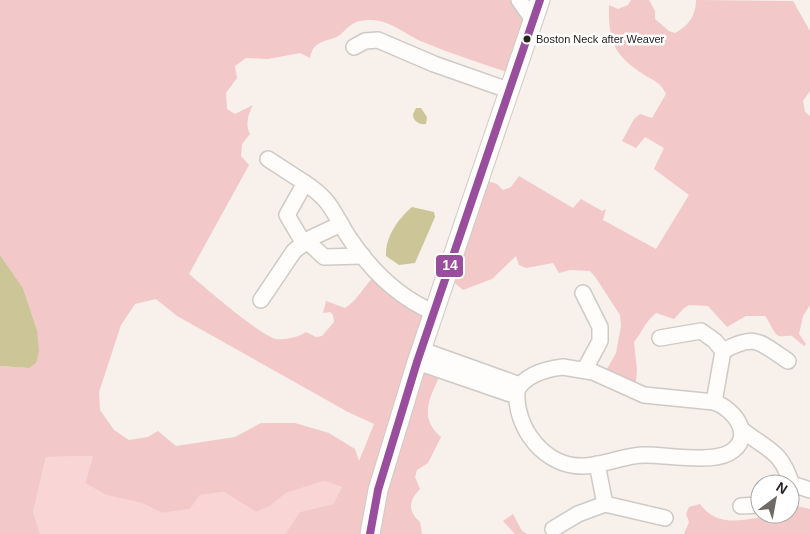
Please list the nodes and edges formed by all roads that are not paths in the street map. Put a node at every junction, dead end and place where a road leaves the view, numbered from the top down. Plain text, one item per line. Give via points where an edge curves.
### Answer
1 (519, 0) edge
2 (540, 0) edge
3 (533, 20) junction
4 (354, 47) dead end
5 (508, 90) junction
6 (268, 159) dead end
7 (305, 183) junction
8 (341, 224) junction
9 (305, 242) junction
10 (363, 256) junction
11 (583, 293) dead end
12 (262, 300) dead end
13 (433, 312) junction
14 (660, 338) dead end
15 (723, 351) junction
16 (419, 356) junction
17 (788, 360) dead end
18 (585, 369) junction
19 (518, 391) junction
20 (714, 402) junction
21 (741, 429) junction
22 (597, 464) junction
23 (789, 474) edge
24 (605, 504) junction
25 (741, 506) dead end
26 (750, 506) edge
27 (665, 518) dead end
28 (553, 529) dead end
29 (370, 534) edge

1 - 3 street
2 - 3 main road
3 - 5 main road
4 - 5 street via 365,41 378,40
5 - 13 main road
6 - 7 street
7 - 8 street via 328,200
7 - 9 street via 287,216
8 - 9 street
8 - 10 street
9 - 10 street via 324,257
9 - 12 street via 284,263
10 - 13 street via 399,292
11 - 18 street via 600,327 600,341
13 - 16 main road
14 - 15 street via 701,331
15 - 17 street via 741,341 757,341
15 - 20 street
16 - 19 street
16 - 29 main road via 378,490
18 - 19 street via 541,371
18 - 20 street via 644,395
19 - 22 street via 522,420 542,451 574,465
20 - 21 street via 725,405
21 - 22 street via 738,444 723,455 639,455
21 - 23 street via 779,456
22 - 24 street
24 - 27 street
24 - 28 street via 578,514
25 - 26 street

